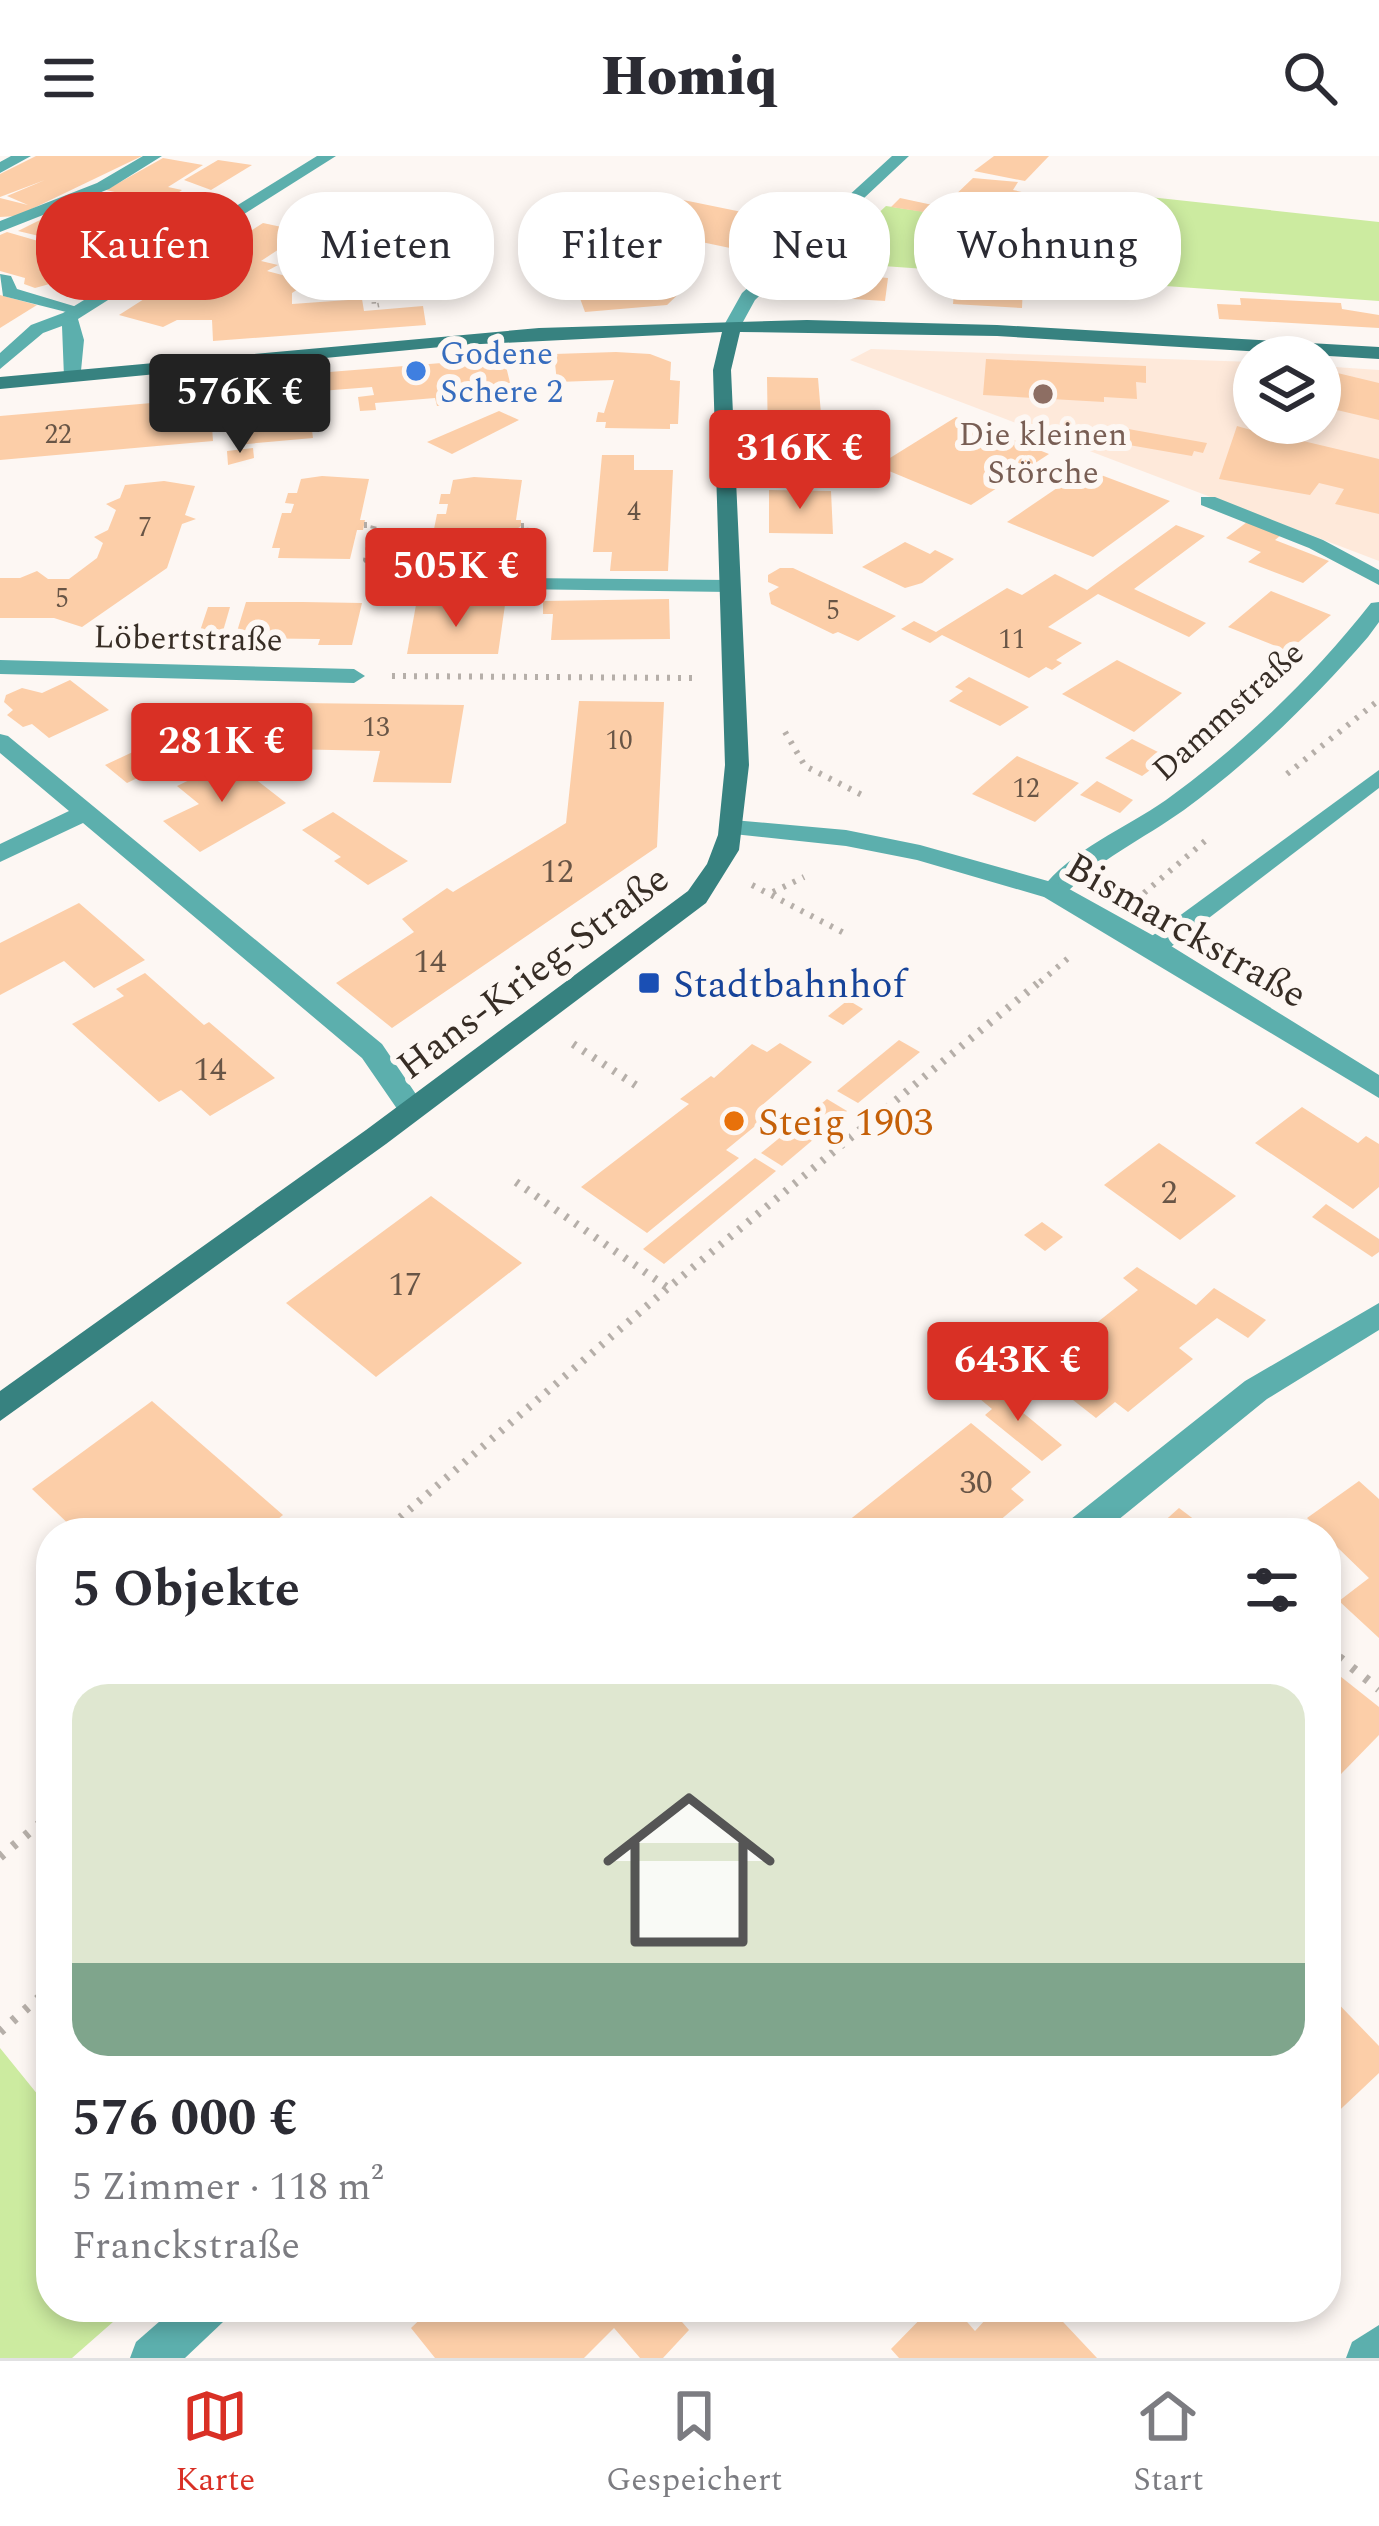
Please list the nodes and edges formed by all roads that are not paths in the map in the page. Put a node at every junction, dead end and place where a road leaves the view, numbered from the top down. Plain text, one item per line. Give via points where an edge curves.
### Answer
1 (23, 156) edge
2 (154, 156) edge
3 (328, 156) edge
4 (901, 156) edge
5 (0, 168) edge
6 (0, 227) edge
7 (0, 278) edge
8 (74, 314) junction
9 (732, 327) junction
10 (1379, 353) edge
11 (0, 363) edge
12 (73, 377) junction
13 (0, 383) edge
14 (1208, 501) dead end
15 (1379, 579) edge
16 (512, 580) road end
17 (729, 586) junction
18 (1379, 608) edge
19 (0, 667) edge
20 (354, 676) road end
21 (0, 741) edge
22 (1379, 777) edge
23 (84, 813) junction
24 (733, 828) junction
25 (0, 854) edge
26 (1053, 891) junction
27 (1154, 947) junction
28 (1379, 1088) edge
29 (412, 1109) junction
30 (1379, 1315) edge
31 (0, 1408) edge
32 (1097, 1518) edge
33 (192, 2322) edge
34 (1379, 2347) edge
35 (152, 2358) edge
36 (1368, 2358) edge

1 - 5 street
2 - 6 street
3 - 8 street
4 - 9 street via 748,297
7 - 8 street via 9,292
8 - 11 street via 38,329
8 - 12 street
9 - 10 street via 1042,332
9 - 12 street via 543,334
9 - 17 street, Hans-Krieg-Straße via 722,357
12 - 13 street
14 - 15 street
16 - 17 street
17 - 24 street, Hans-Krieg-Straße
18 - 26 street, Dammstraße via 1222,767
19 - 20 street, Löbertstraße
21 - 23 street
22 - 27 street
23 - 25 street
23 - 29 street via 372,1051
24 - 26 street, Bismarckstraße via 846,838
24 - 29 street, Hans-Krieg-Straße via 728,854 697,897
26 - 27 street, Bismarckstraße
27 - 28 street, Bismarckstraße
29 - 31 street, Hans-Krieg-Straße
30 - 32 street via 1256,1390
33 - 35 street
34 - 36 street

